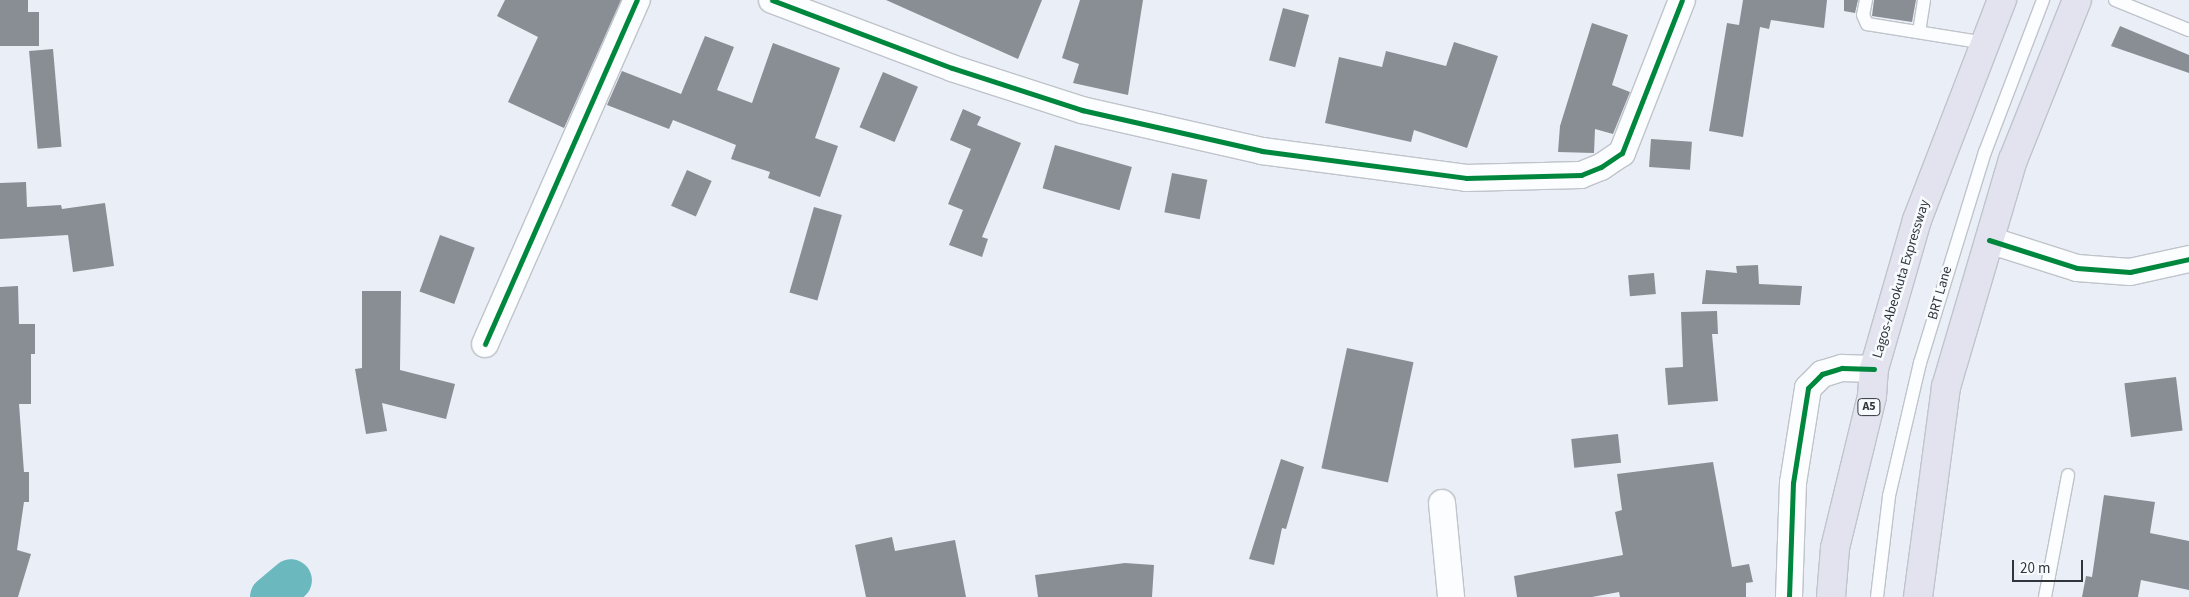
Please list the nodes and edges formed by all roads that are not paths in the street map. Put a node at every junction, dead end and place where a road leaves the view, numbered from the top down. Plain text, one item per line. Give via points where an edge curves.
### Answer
1 (637, 0) edge
2 (772, 0) edge
3 (1682, 0) edge
4 (1866, 0) edge
5 (1924, 0) edge
6 (2002, 0) edge
7 (2043, 0) edge
8 (2077, 0) edge
9 (2115, 0) edge
10 (2144, 5) edge
11 (2189, 30) edge
12 (1919, 32) junction
13 (1985, 43) junction
14 (1990, 236) junction
15 (2189, 259) edge
16 (485, 344) dead end
17 (1874, 369) junction
18 (2068, 475) dead end
19 (1442, 503) dead end
20 (1451, 597) edge
21 (1789, 597) edge
22 (1831, 597) edge
23 (1877, 597) edge
24 (1918, 597) edge
25 (2045, 597) edge

1 - 16 street
2 - 3 street via 952,68 1082,110 1262,151 1466,178 1581,175 1622,153
4 - 12 lane via 1863,15 1867,24
5 - 12 lane
6 - 13 highway, Lagos-Abeokuta Expressway / A5
7 - 23 lane, BRT Lane via 1985,152 1920,363 1890,496
8 - 14 highway via 2013,160
9 - 10 lane
10 - 11 lane
12 - 13 lane
13 - 17 highway, Lagos-Abeokuta Expressway / A5 via 1917,220
14 - 15 street via 2076,268 2130,272
14 - 24 highway via 1946,387
17 - 21 street via 1842,368 1822,374 1808,388 1793,483
17 - 22 highway, Lagos-Abeokuta Expressway / A5 via 1872,396 1835,548
18 - 25 lane
19 - 20 street

